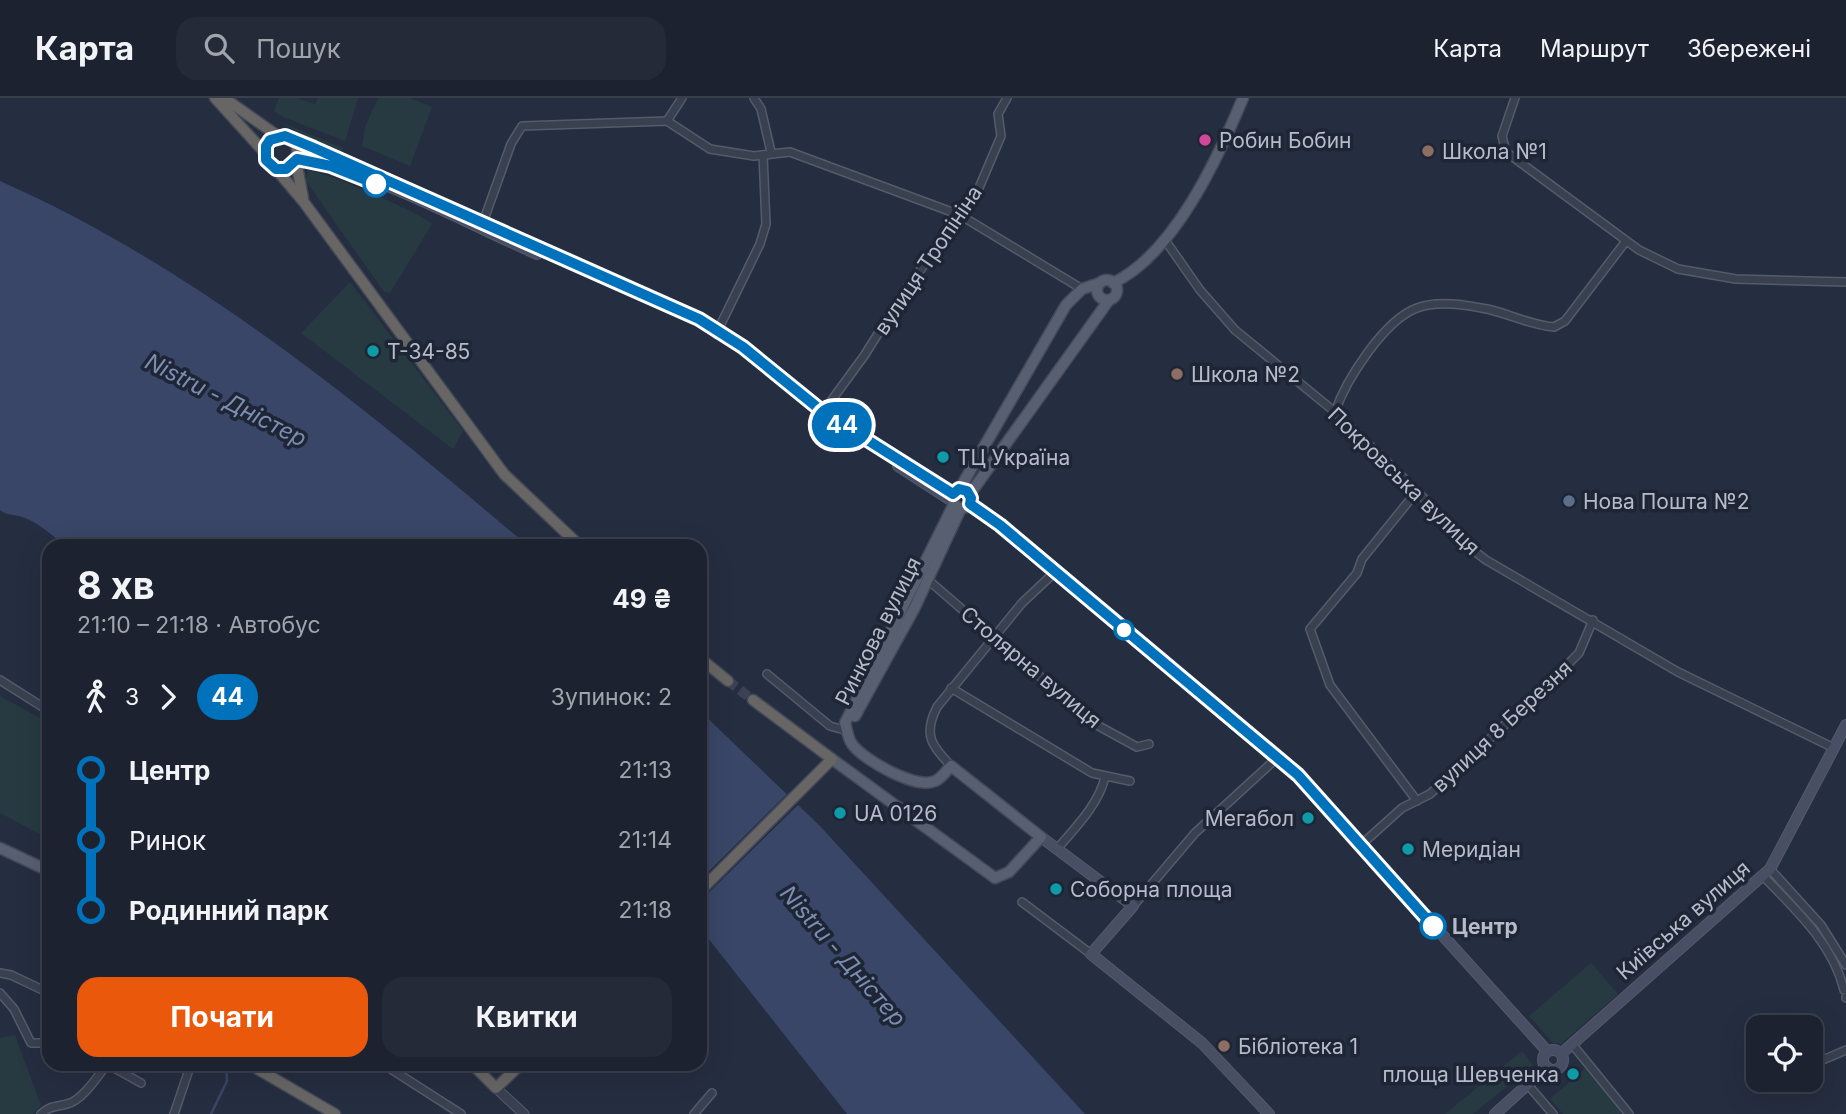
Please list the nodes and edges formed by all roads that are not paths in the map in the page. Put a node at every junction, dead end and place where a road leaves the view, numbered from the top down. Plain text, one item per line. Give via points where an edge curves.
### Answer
1 (215, 98) edge
2 (224, 98) edge
3 (682, 98) edge
4 (754, 98) edge
5 (1007, 98) edge
6 (1243, 98) edge
7 (1516, 98) edge
8 (667, 121) junction
9 (278, 136) junction
10 (293, 140) junction
11 (265, 153) junction
12 (767, 153) junction
13 (296, 160) junction
14 (276, 169) junction
15 (303, 201) junction
16 (960, 215) junction
17 (482, 225) junction
18 (1165, 240) junction
19 (1626, 241) junction
20 (1846, 282) edge
21 (1100, 283) junction
22 (1113, 283) junction
23 (1082, 289) junction
24 (1109, 300) junction
25 (717, 332) junction
26 (823, 412) junction
27 (1335, 412) junction
28 (1418, 491) junction
29 (960, 499) junction
30 (573, 539) edge
31 (1055, 572) junction
32 (924, 577) junction
33 (1593, 620) junction
34 (994, 638) junction
35 (707, 664) edge
36 (766, 674) dead end
37 (0, 680) edge
38 (728, 681) tunnel mouth
39 (951, 688) junction
40 (753, 699) tunnel mouth
41 (42, 707) edge
42 (1846, 725) edge
43 (848, 731) junction
44 (1149, 744) dead end
45 (1834, 748) junction
46 (1278, 757) junction
47 (832, 759) junction
48 (951, 766) junction
49 (1105, 777) junction
50 (1130, 781) dead end
51 (1417, 801) junction
52 (1041, 837) junction
53 (1362, 844) junction
54 (0, 848) edge
55 (1057, 849) junction
56 (42, 868) edge
57 (1767, 873) junction
58 (707, 884) edge
59 (1022, 902) dead end
60 (1133, 906) junction
61 (1821, 925) junction
62 (1813, 931) junction
63 (1091, 954) junction
64 (1846, 965) edge
65 (0, 973) edge
66 (42, 990) edge
67 (0, 993) edge
68 (1846, 994) edge
69 (42, 1043) edge
70 (1572, 1044) junction
71 (1846, 1050) edge
72 (1547, 1052) junction
73 (1562, 1054) junction
74 (1823, 1060) edge
75 (1547, 1068) junction
76 (101, 1071) edge
77 (120, 1071) edge
78 (189, 1071) edge
79 (261, 1071) edge
80 (394, 1071) edge
81 (480, 1071) edge
82 (514, 1071) edge
83 (141, 1083) dead end
84 (1528, 1085) junction
85 (496, 1088) junction
86 (712, 1093) dead end
87 (41, 1114) edge
88 (174, 1114) edge
89 (335, 1114) edge
90 (461, 1114) edge
91 (524, 1114) edge
92 (694, 1114) edge
93 (1269, 1114) edge
94 (1495, 1114) edge
95 (1553, 1114) edge
96 (1629, 1114) edge

1 - 11 highway
2 - 9 highway
3 - 8 street
4 - 12 street via 761,109
5 - 16 street, вулиця Тропініна via 999,114 1002,136 972,202
6 - 18 main road via 1229,131
7 - 19 street via 1502,136 1506,152
8 - 12 street via 710,149
8 - 17 street via 522,126
9 - 10 highway
9 - 11 highway via 270,140
10 - 13 highway
10 - 17 main road
11 - 14 highway
12 - 16 street via 790,152
12 - 25 street via 766,224
13 - 14 highway via 286,169
13 - 15 highway
13 - 17 main road via 343,171
14 - 15 highway
15 - 30 highway via 504,474
16 - 23 street
16 - 26 street, вулиця Тропініна
17 - 25 main road
18 - 22 main road
18 - 27 street, Покровська вулиця via 1235,330
19 - 20 street via 1656,260 1702,276
19 - 27 street via 1565,321 1554,327 1456,304 1418,307 1404,315 1365,358
21 - 22 main road
21 - 23 main road
21 - 24 main road via 1098,295
22 - 24 main road, Ринкова вулиця via 1116,291
23 - 29 main road, Ринкова вулиця via 1066,305
24 - 29 main road, Ринкова вулиця
25 - 26 main road
25 - 29 main road via 820,416
26 - 29 main road
27 - 28 street, Покровська вулиця
28 - 33 street, Покровська вулиця via 1486,560
28 - 51 street via 1310,629 1330,685
29 - 31 main road via 1000,525
29 - 32 main road, Ринкова вулиця
31 - 34 street
31 - 46 main road
32 - 34 street, Столярна вулиця
32 - 43 main road, Ринкова вулиця via 851,706 845,723
33 - 45 street, Покровська вулиця via 1678,672
33 - 51 street, вулиця 8 Березня via 1579,653 1430,794
34 - 39 street
34 - 44 street, Столярна вулиця via 1095,724 1137,747
35 - 38 highway
36 - 43 street via 830,726
37 - 41 street
39 - 48 street via 928,724 936,750
39 - 49 street
40 - 47 highway
42 - 45 main road, Київська вулиця
43 - 48 main road via 852,744 871,760 910,781 937,781
45 - 57 main road, Київська вулиця
46 - 53 main road
46 - 60 street via 1195,833
47 - 52 main road via 988,875 1002,877
47 - 58 highway
48 - 52 main road
49 - 50 street
49 - 55 street via 1103,788
51 - 53 street, вулиця 8 Березня via 1402,808
52 - 55 main road
53 - 72 main road
54 - 56 main road
55 - 60 main road
57 - 61 street
57 - 62 street
57 - 70 main road, Київська вулиця
59 - 63 street
60 - 63 main road
61 - 62 street
61 - 64 street
62 - 68 street via 1839,968
63 - 93 main road via 1202,1043
65 - 66 street
67 - 69 street via 31,1043
70 - 73 main road, Київська вулиця
70 - 96 street
71 - 74 street
72 - 73 main road
72 - 75 main road via 1543,1058
73 - 75 main road via 1561,1066
75 - 84 main road
76 - 87 street via 75,1100 56,1104
77 - 83 street
78 - 88 street
79 - 89 highway
80 - 90 street
81 - 85 highway
82 - 85 highway
84 - 94 main road
84 - 95 street
85 - 91 street
86 - 92 street

